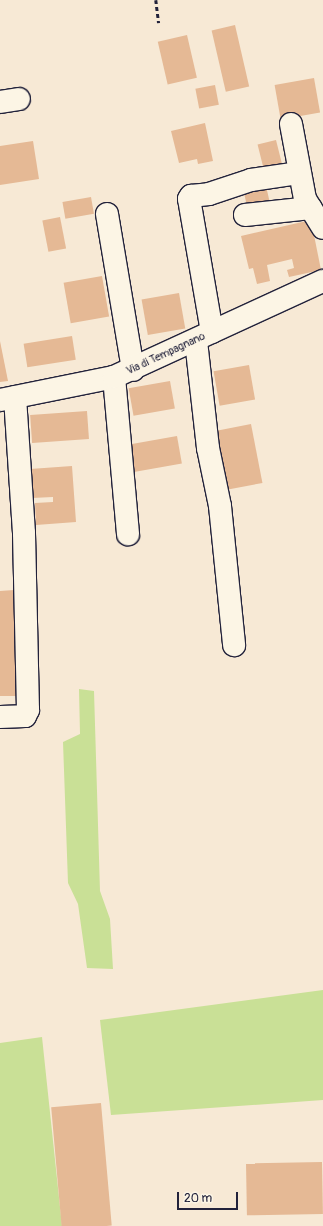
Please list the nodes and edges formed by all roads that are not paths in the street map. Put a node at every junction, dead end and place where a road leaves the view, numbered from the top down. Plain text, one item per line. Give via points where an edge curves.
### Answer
1 (291, 124) dead end
2 (300, 173) junction
3 (311, 208) junction
4 (107, 214) dead end
5 (245, 215) dead end
6 (323, 228) edge
7 (323, 281) edge
8 (204, 337) junction
9 (123, 374) junction
10 (7, 399) edge
11 (128, 534) dead end
12 (234, 645) dead end
13 (0, 716) edge

1 - 2 street
2 - 3 street
2 - 8 street via 250,180 209,194 191,196
3 - 5 street
3 - 6 street
4 - 9 street
7 - 8 street, Via di Tempagnano
8 - 9 street, Via di Tempagnano
8 - 12 street via 208,448 222,521
9 - 10 street, Via di Tempagnano
9 - 11 street
10 - 13 street via 24,533 28,710 25,716

